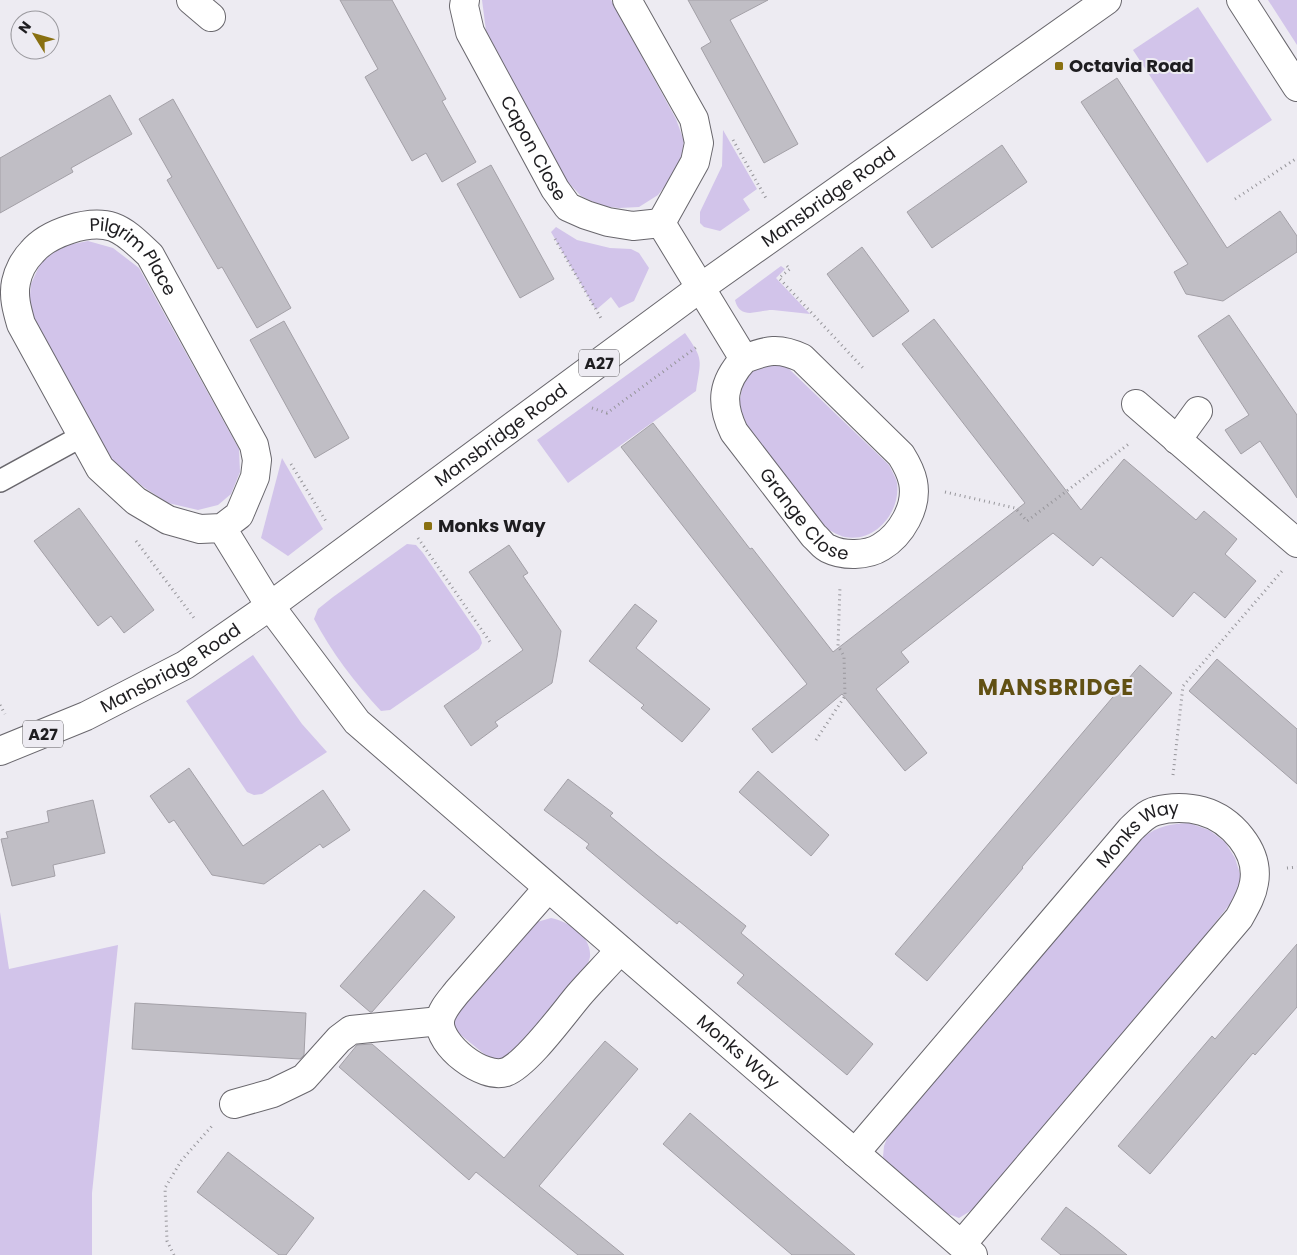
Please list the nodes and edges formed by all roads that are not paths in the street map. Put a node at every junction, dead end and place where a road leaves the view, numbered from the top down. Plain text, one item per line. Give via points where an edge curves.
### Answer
1 (465, 0) edge
2 (627, 0) edge
3 (1241, 0) edge
4 (1101, 2) edge
5 (1297, 87) edge
6 (661, 223) junction
7 (700, 288) junction
8 (744, 359) junction
9 (1136, 404) dead end
10 (1198, 412) dead end
11 (1167, 431) junction
12 (82, 436) junction
13 (0, 481) edge
14 (222, 528) junction
15 (1297, 543) edge
16 (270, 606) junction
17 (0, 751) edge
18 (548, 888) junction
19 (620, 950) junction
20 (440, 1021) junction
21 (234, 1104) road end
22 (856, 1153) junction
23 (968, 1250) edge

1 - 6 street, Capon Close via 470,32 555,189 568,207 608,222 633,226
2 - 6 street via 694,119 699,144 695,162
3 - 5 street
4 - 7 street, Mansbridge Road / A27
6 - 7 street
7 - 8 street
7 - 16 street, Mansbridge Road / A27
8 - 8 street, Grange Close via 731,375 726,393 727,418 734,432 814,536 828,549 859,554 880,548 904,524 911,510 913,483 901,455 802,358 773,350
9 - 11 street
10 - 11 street
11 - 15 street
12 - 13 lane
12 - 14 street, Pilgrim Place via 100,468 136,502 168,520 200,529
12 - 14 street, Pilgrim Place via 20,324 15,299 21,268 32,251 51,237 93,224 113,227 150,255 254,445 257,460 255,477 239,514
14 - 16 street
16 - 17 street, Mansbridge Road / A27 via 185,665 86,716
16 - 18 street, Monks Way via 358,722
18 - 19 street, Monks Way
18 - 20 street via 457,992 444,1009
19 - 20 street via 522,1062 506,1072 482,1071 463,1058 448,1042
19 - 22 street, Monks Way
20 - 21 street via 351,1030 304,1078 273,1093
22 - 23 street, Monks Way
22 - 23 street, Monks Way via 1131,828 1154,811 1170,808 1202,811 1229,824 1248,847 1254,864 1255,882 1239,918

